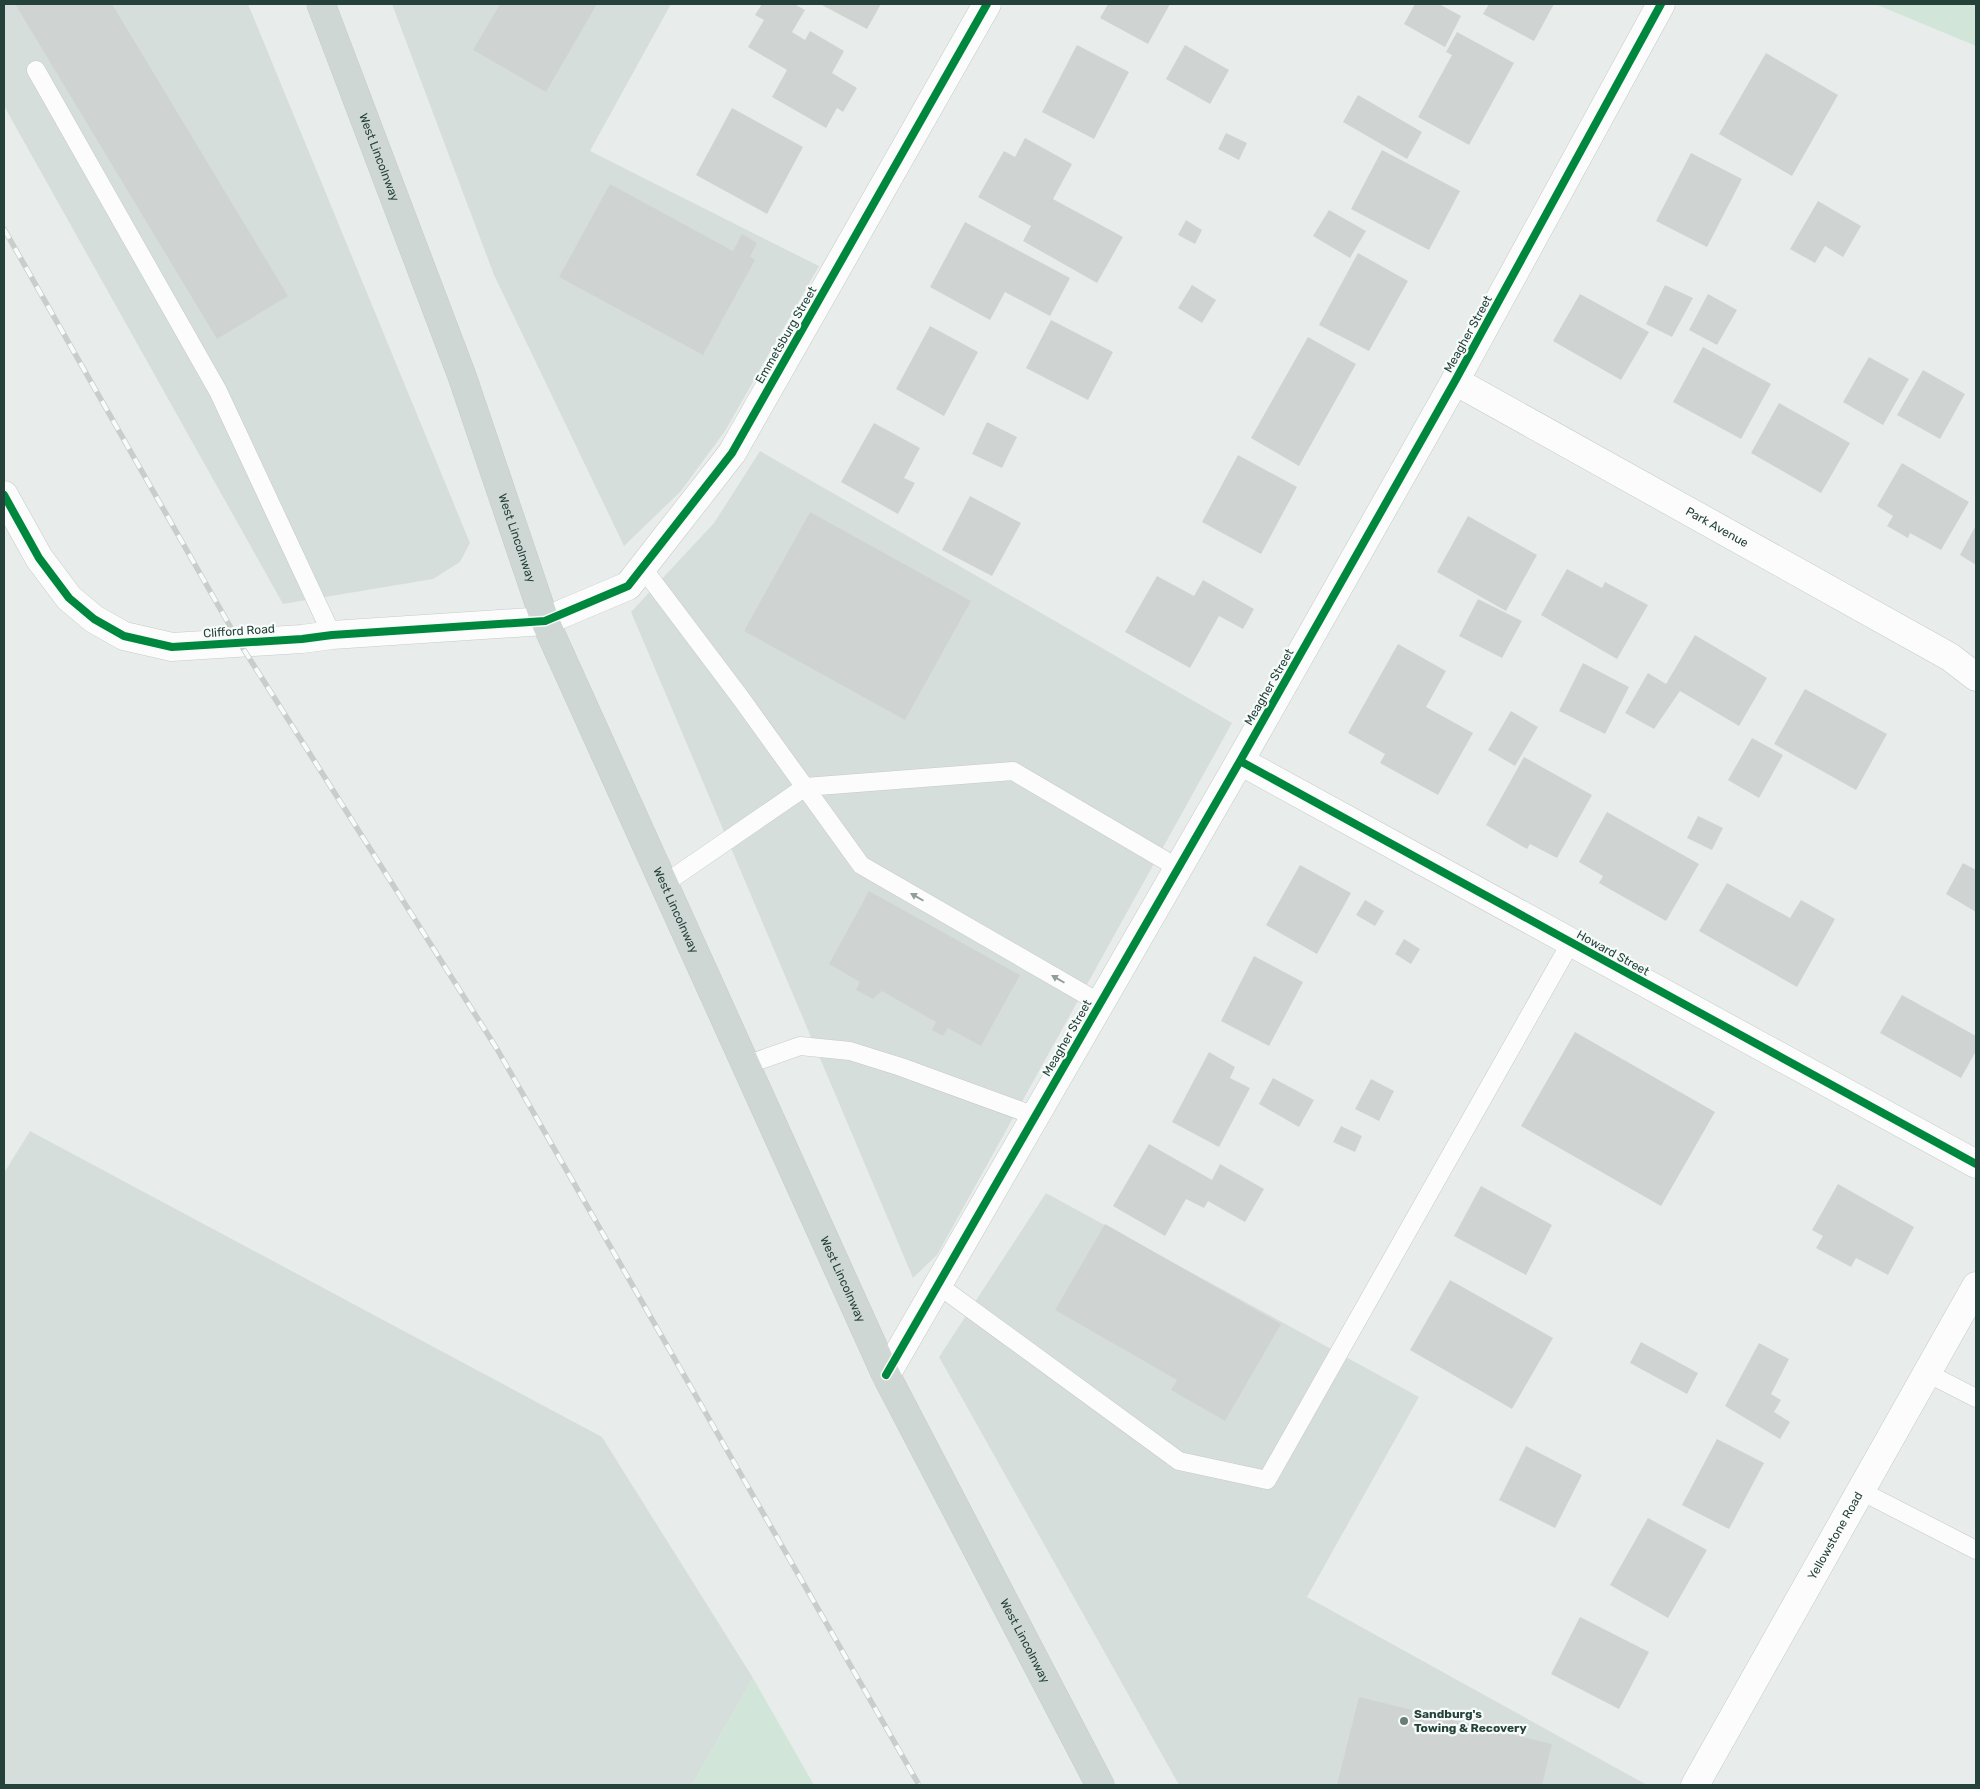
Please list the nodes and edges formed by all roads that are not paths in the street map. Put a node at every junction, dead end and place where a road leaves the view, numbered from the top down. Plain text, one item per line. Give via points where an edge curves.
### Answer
1 (321, 4) edge
2 (987, 4) edge
3 (1661, 4) edge
4 (36, 70) dead end
5 (1455, 381) junction
6 (4, 495) edge
7 (642, 567) junction
8 (545, 621) junction
9 (332, 634) junction
10 (1976, 677) edge
11 (1240, 761) junction
12 (805, 787) junction
13 (1178, 868) junction
14 (664, 884) junction
15 (1571, 942) junction
16 (1100, 1003) junction
17 (746, 1065) junction
18 (1035, 1116) junction
19 (1976, 1164) edge
20 (938, 1285) junction
21 (1976, 1286) edge
22 (1927, 1374) junction
23 (886, 1375) junction
24 (1976, 1398) edge
25 (1861, 1491) junction
26 (1976, 1550) edge
27 (1100, 1785) edge
28 (1695, 1785) edge

1 - 8 main road, West Lincolnway via 462,376
2 - 7 street, Emmetsburg Street via 732,453
3 - 5 street, Meagher Street
4 - 9 lane via 218,391
5 - 10 street, Park Avenue via 1950,657
5 - 11 street, Meagher Street
6 - 9 street, Clifford Road via 39,558 69,598 94,620 124,636 172,648
7 - 8 street, Emmetsburg Street via 628,586
7 - 12 lane
8 - 9 street, Clifford Road
8 - 14 main road, West Lincolnway
11 - 13 street, Meagher Street
11 - 15 street, Howard Street
12 - 13 lane via 1013,771
12 - 14 lane
16 -> 12 lane via 861,865
13 - 16 street, Meagher Street
14 - 17 main road, West Lincolnway
15 - 19 street, Howard Street
15 - 20 lane via 1267,1480 1179,1461
16 - 18 street, Meagher Street
17 - 18 lane via 800,1046 850,1051
17 - 23 main road, West Lincolnway
18 - 20 street, Meagher Street
20 - 23 street, Meagher Street
21 - 22 street, Yellowstone Road
22 - 24 lane
22 - 25 street, Yellowstone Road
23 - 27 main road, West Lincolnway
25 - 26 lane
25 - 28 street, Yellowstone Road

